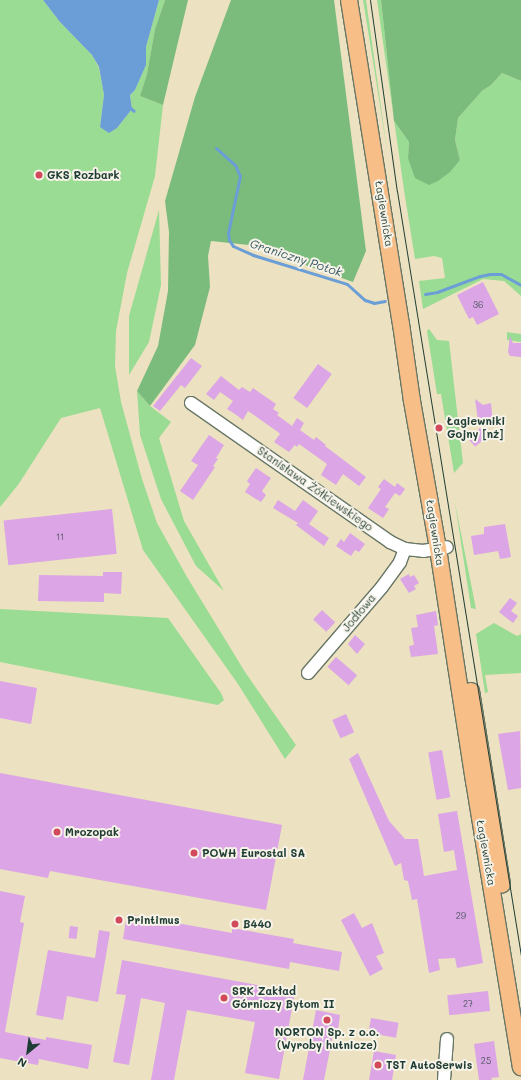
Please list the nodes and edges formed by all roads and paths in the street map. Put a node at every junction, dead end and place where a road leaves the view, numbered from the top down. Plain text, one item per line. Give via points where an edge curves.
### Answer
1 (349, 0) edge
2 (360, 0) edge
3 (191, 403) dead end
4 (443, 548) junction
5 (406, 549) junction
6 (308, 673) dead end
7 (521, 1002) edge
8 (447, 1039) dead end
9 (521, 1067) edge
10 (444, 1080) edge

1 - 4 main road, Łagiewnicka via 412,401
2 - 4 main road, Łagiewnicka via 412,322
3 - 5 street, Stanisława Żółkiewskiego via 390,542
4 - 5 street, Stanisława Żółkiewskiego via 423,551
4 - 7 main road, Łagiewnicka
4 - 9 main road, Łagiewnicka via 474,781
5 - 6 street, Jodłowa via 382,587
8 - 10 street

